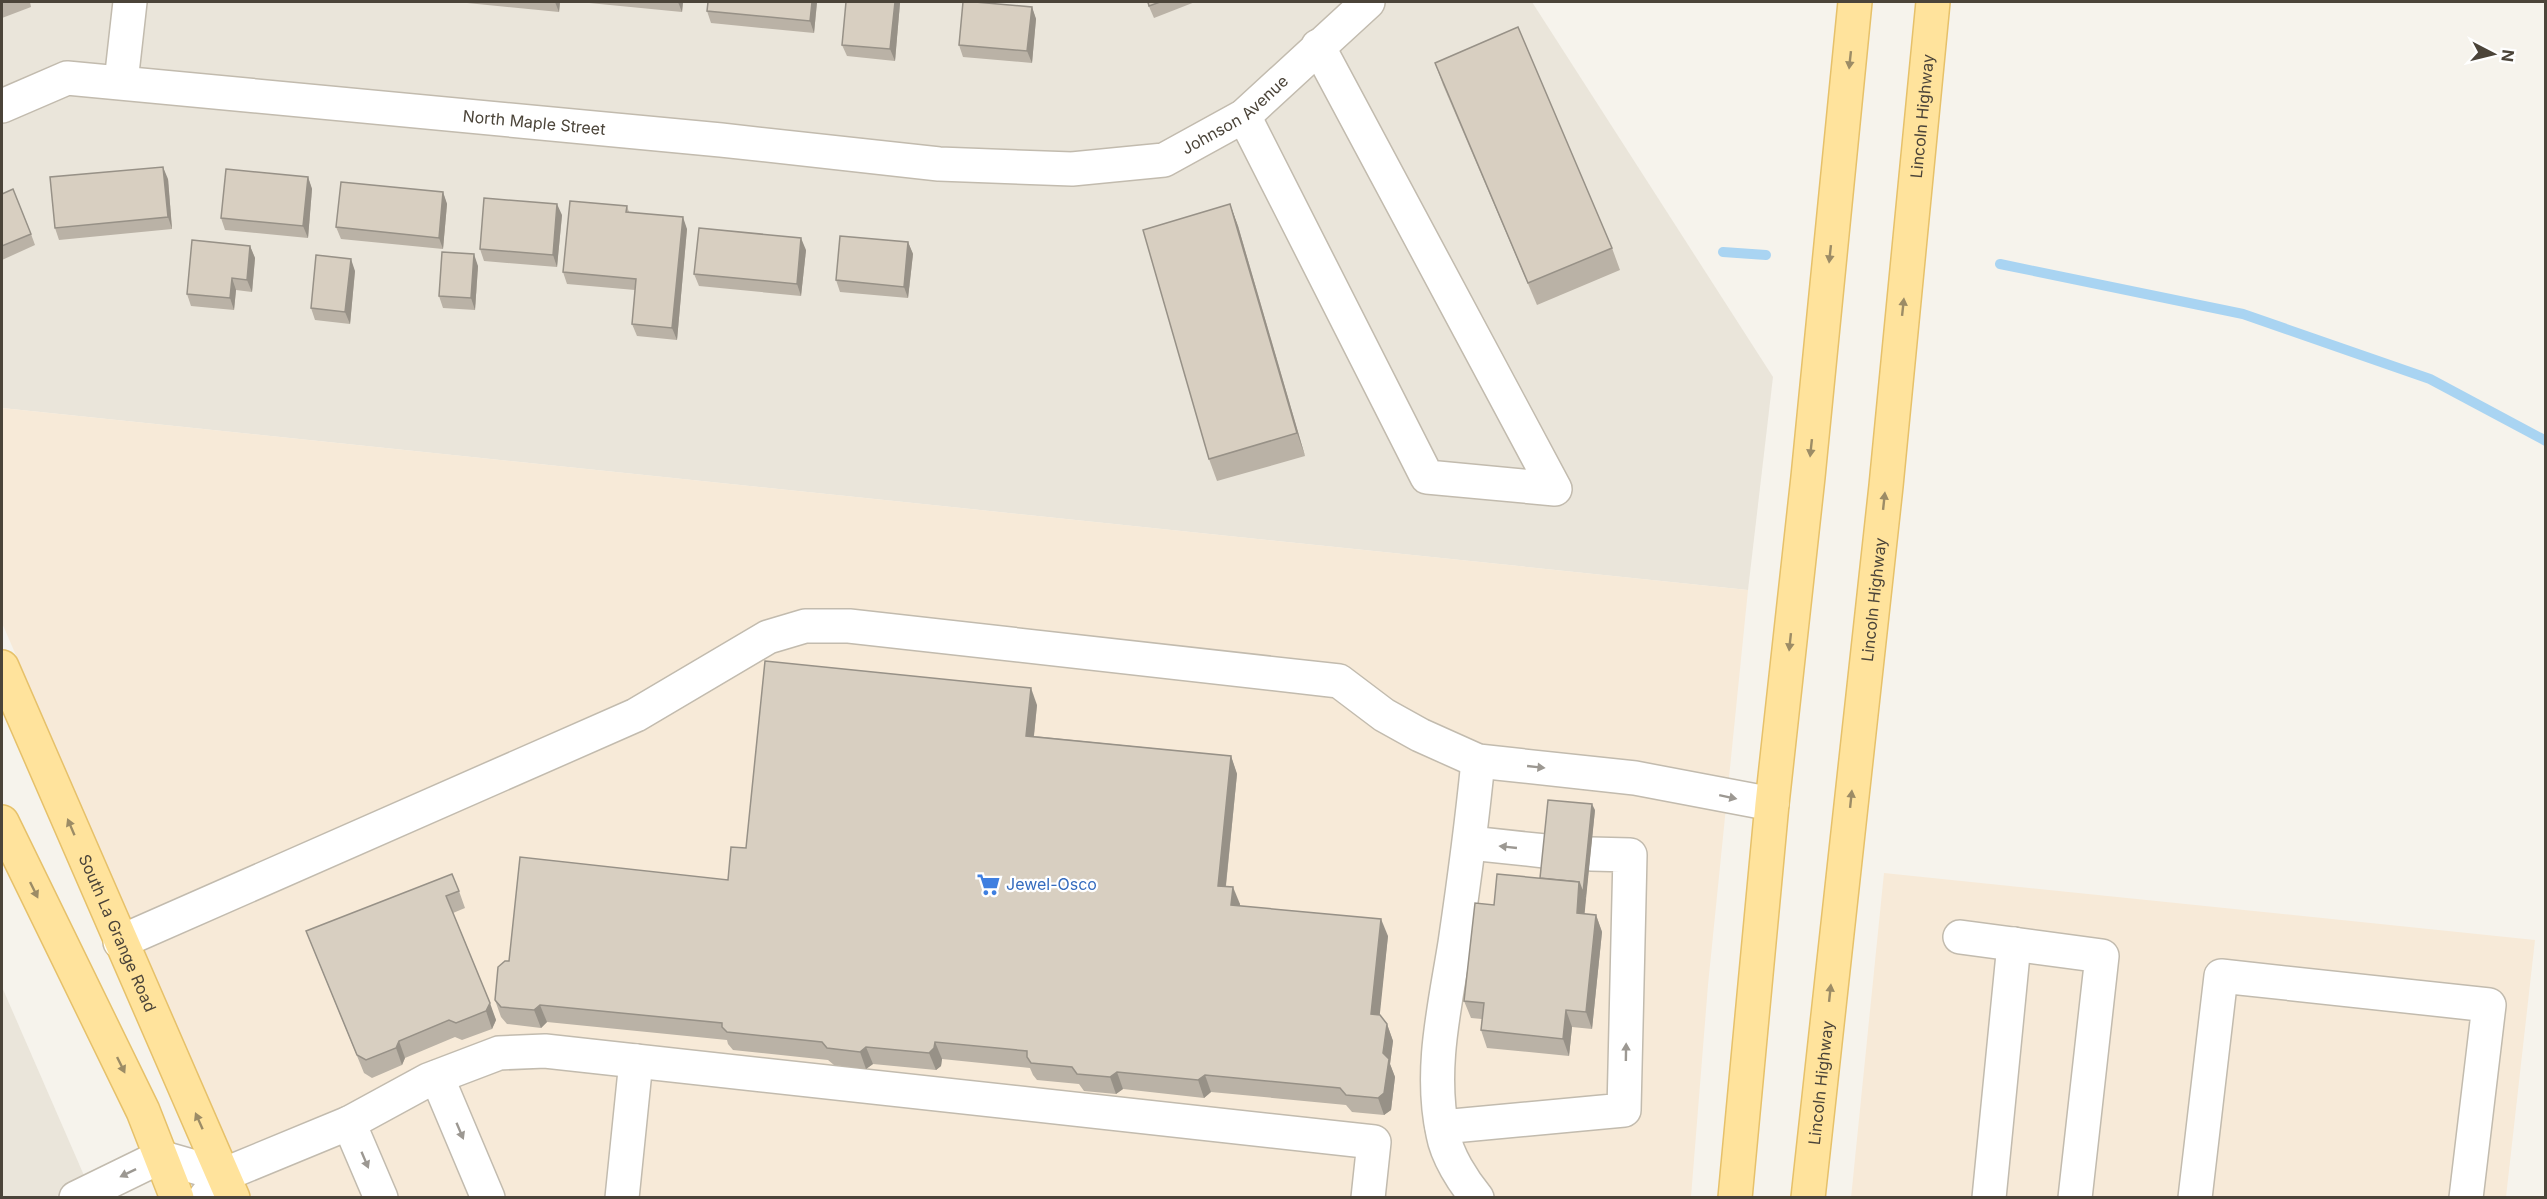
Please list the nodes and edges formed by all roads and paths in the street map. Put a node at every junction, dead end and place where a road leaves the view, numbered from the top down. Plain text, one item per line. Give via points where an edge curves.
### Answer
1 (130, 2) edge
2 (1368, 2) edge
3 (1855, 2) edge
4 (1933, 2) edge
5 (1318, 46) junction
6 (121, 82) junction
7 (2, 106) edge
8 (1244, 116) junction
9 (1072, 169) joint
10 (2, 667) edge
11 (1478, 761) junction
12 (1772, 804) junction
13 (2, 822) edge
14 (1470, 843) junction
15 (1545, 851) edge
16 (1590, 854) edge
17 (1960, 937) dead end
18 (120, 942) junction
19 (2014, 944) junction
20 (636, 1060) junction
21 (437, 1077) junction
22 (349, 1123) junction
23 (1442, 1127) junction
24 (160, 1157) junction
25 (220, 1190) edge
26 (76, 1197) edge
27 (177, 1197) edge
28 (381, 1197) edge
29 (488, 1197) edge
30 (622, 1197) edge
31 (1368, 1197) edge
32 (1477, 1197) edge
33 (1735, 1197) edge
34 (1808, 1197) edge
35 (1989, 1197) edge
36 (2075, 1197) edge
37 (2194, 1197) edge
38 (2466, 1197) edge

1 - 6 street
2 - 5 street, Johnson Avenue
3 -> 12 main road
34 -> 4 main road, Lincoln Highway via 1885,497
5 - 8 street, Johnson Avenue
5 - 8 street via 1555,489 1427,477
6 - 7 street, North Maple Street via 67,78
6 - 9 street, North Maple Street via 939,164
8 - 9 street, Johnson Avenue via 1164,159
18 -> 10 main road, South La Grange Road
11 -> 12 street via 1635,777
11 - 14 street
11 - 18 street via 1384,715 1339,681 849,626 805,626 768,637 636,715
12 - 33 main road
13 -> 24 main road via 143,1111
15 -> 14 street
14 - 23 street via 1438,1052
23 -> 16 street via 1624,1110 1630,855
17 - 19 street
25 -> 18 main road, South La Grange Road
19 - 35 street
19 - 36 street via 2102,956
20 - 21 street via 545,1051 499,1053
20 - 30 street
20 - 31 street via 1374,1142
21 - 22 street
21 -> 29 street
22 - 25 street
22 -> 28 street
23 - 32 street via 1464,1182
24 - 25 street
24 -> 26 street
24 - 27 main road
37 - 38 street via 2220,976 2489,1005

